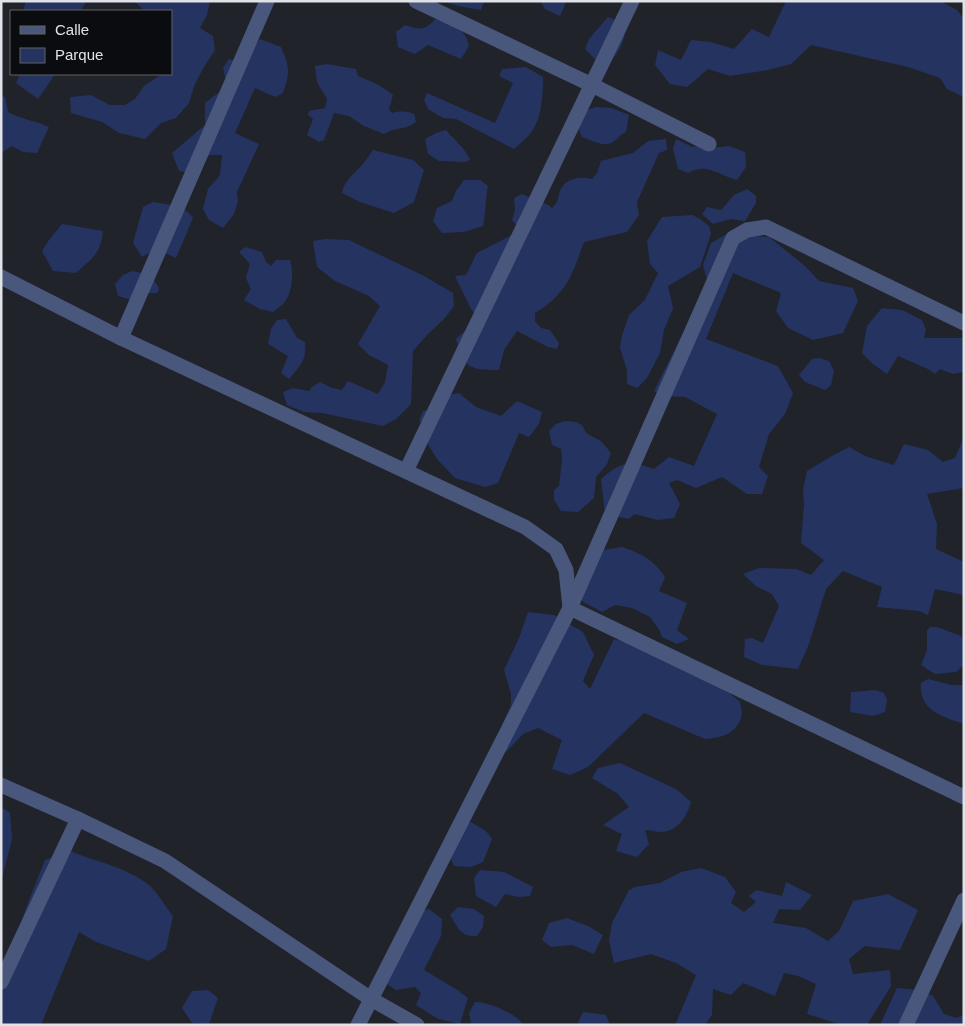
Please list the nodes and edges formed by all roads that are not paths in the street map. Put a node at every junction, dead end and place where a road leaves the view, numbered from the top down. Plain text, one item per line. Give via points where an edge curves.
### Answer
1 (267, 1) edge
2 (416, 1) edge
3 (632, 1) edge
4 (592, 84) junction
5 (709, 144) dead end
6 (1, 277) edge
7 (964, 323) edge
8 (121, 338) junction
9 (406, 471) junction
10 (570, 608) junction
11 (1, 785) edge
12 (964, 797) edge
13 (78, 819) junction
14 (964, 900) edge
15 (1, 982) edge
16 (371, 999) junction
17 (358, 1025) edge
18 (417, 1025) edge
19 (906, 1025) edge

1 - 8 street
2 - 4 street
3 - 4 street
4 - 5 street
4 - 9 street
6 - 8 street
7 - 10 street via 766,227 747,230 733,238
8 - 9 street
9 - 10 street via 525,527 556,549 566,570
10 - 12 street
10 - 16 street
11 - 13 street
13 - 15 street
13 - 16 street via 165,861
14 - 19 street
16 - 17 street
16 - 18 street

